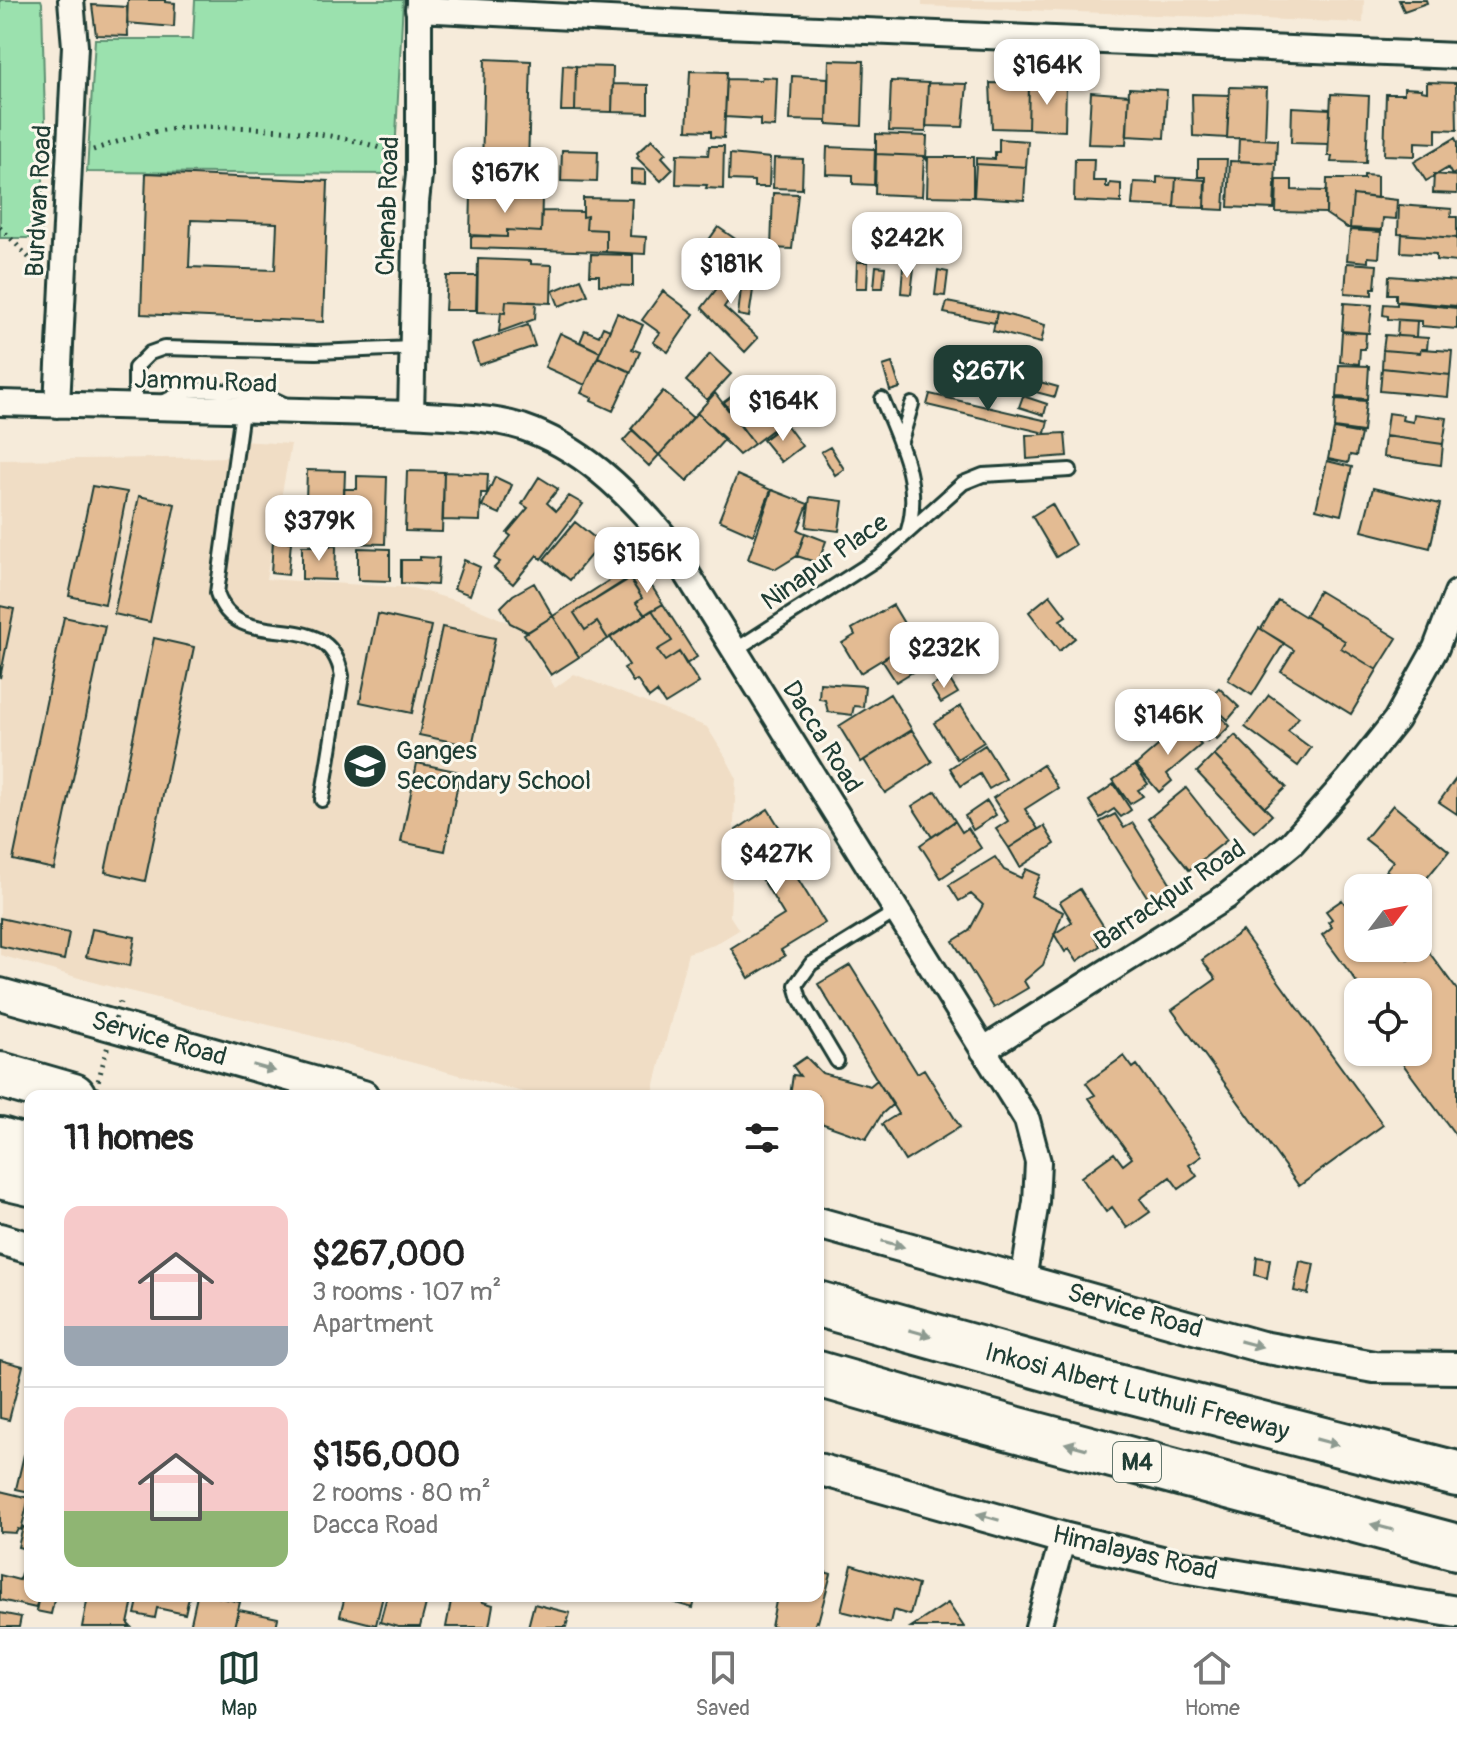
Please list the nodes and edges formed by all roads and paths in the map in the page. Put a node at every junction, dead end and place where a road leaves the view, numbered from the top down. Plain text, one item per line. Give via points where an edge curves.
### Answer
1 (71, 0) edge
2 (418, 5) edge
3 (1457, 56) edge
4 (71, 157) junction
5 (419, 175) junction
6 (0, 227) edge
7 (62, 293) junction
8 (412, 348) junction
9 (882, 399) dead end
10 (0, 403) edge
11 (912, 404) dead end
12 (57, 405) junction
13 (144, 408) junction
14 (242, 411) junction
15 (297, 412) junction
16 (411, 414) junction
17 (900, 444) junction
18 (1070, 470) dead end
19 (907, 533) junction
20 (1457, 593) edge
21 (735, 650) junction
22 (322, 800) dead end
23 (897, 911) junction
24 (0, 994) edge
25 (120, 1002) dead end
26 (983, 1050) junction
27 (837, 1061) dead end
28 (0, 1075) edge
29 (52, 1090) edge
30 (96, 1090) edge
31 (342, 1090) edge
32 (0, 1140) edge
33 (24, 1147) edge
34 (0, 1176) edge
35 (24, 1182) edge
36 (824, 1225) edge
37 (0, 1239) edge
38 (24, 1246) edge
39 (1023, 1280) junction
40 (824, 1306) edge
41 (1457, 1368) edge
42 (824, 1376) edge
43 (824, 1471) edge
44 (1457, 1474) edge
45 (1063, 1538) junction
46 (1457, 1547) edge
47 (1457, 1612) edge
48 (1038, 1627) edge

1 - 4 street, Burdwan Road
2 - 3 street via 725,25
2 - 5 street, Chenab Road
4 - 5 path via 172,129 279,130 366,144 390,152
4 - 7 street, Burdwan Road
5 - 8 street, Chenab Road
6 - 7 path
7 - 12 street, Burdwan Road
8 - 13 lane via 164,348 135,368
8 - 16 street, Chenab Road
9 - 17 lane
10 - 12 street, Jammu Road
11 - 17 lane
12 - 13 street, Jammu Road
13 - 14 street, Jammu Road
13 - 15 lane via 173,394 198,390 261,393
14 - 15 street, Jammu Road
14 - 22 lane via 217,593 222,608 238,622 314,637 330,646 339,660 342,676
15 - 16 street, Jammu Road
16 - 21 street, Dacca Road via 520,427 558,442 596,467 630,495 663,535
17 - 19 lane via 913,487
18 - 19 lane, Ninapur Place via 983,475 963,483
19 - 21 lane, Ninapur Place via 880,557
20 - 26 street, Barrackpur Road via 1436,648 1396,720 1292,843 1227,896
21 - 23 street, Dacca Road
23 - 26 street, Dacca Road
23 - 27 lane via 811,964 796,985
24 -> 31 street, Service Road
25 - 30 path, bridge
26 - 39 street, Dacca Road via 1027,1120 1038,1162
28 - 29 highway
32 - 33 highway
34 - 35 highway
36 -> 39 street, Service Road
37 - 38 street
39 -> 41 street, Service Road via 1262,1347 1374,1367
40 -> 44 highway, Inkosi Albert Luthuli Freeway
46 -> 42 highway, M4
45 -> 43 street, Himalayas Road
45 - 47 street, Himalayas Road via 1178,1566
45 - 48 street

